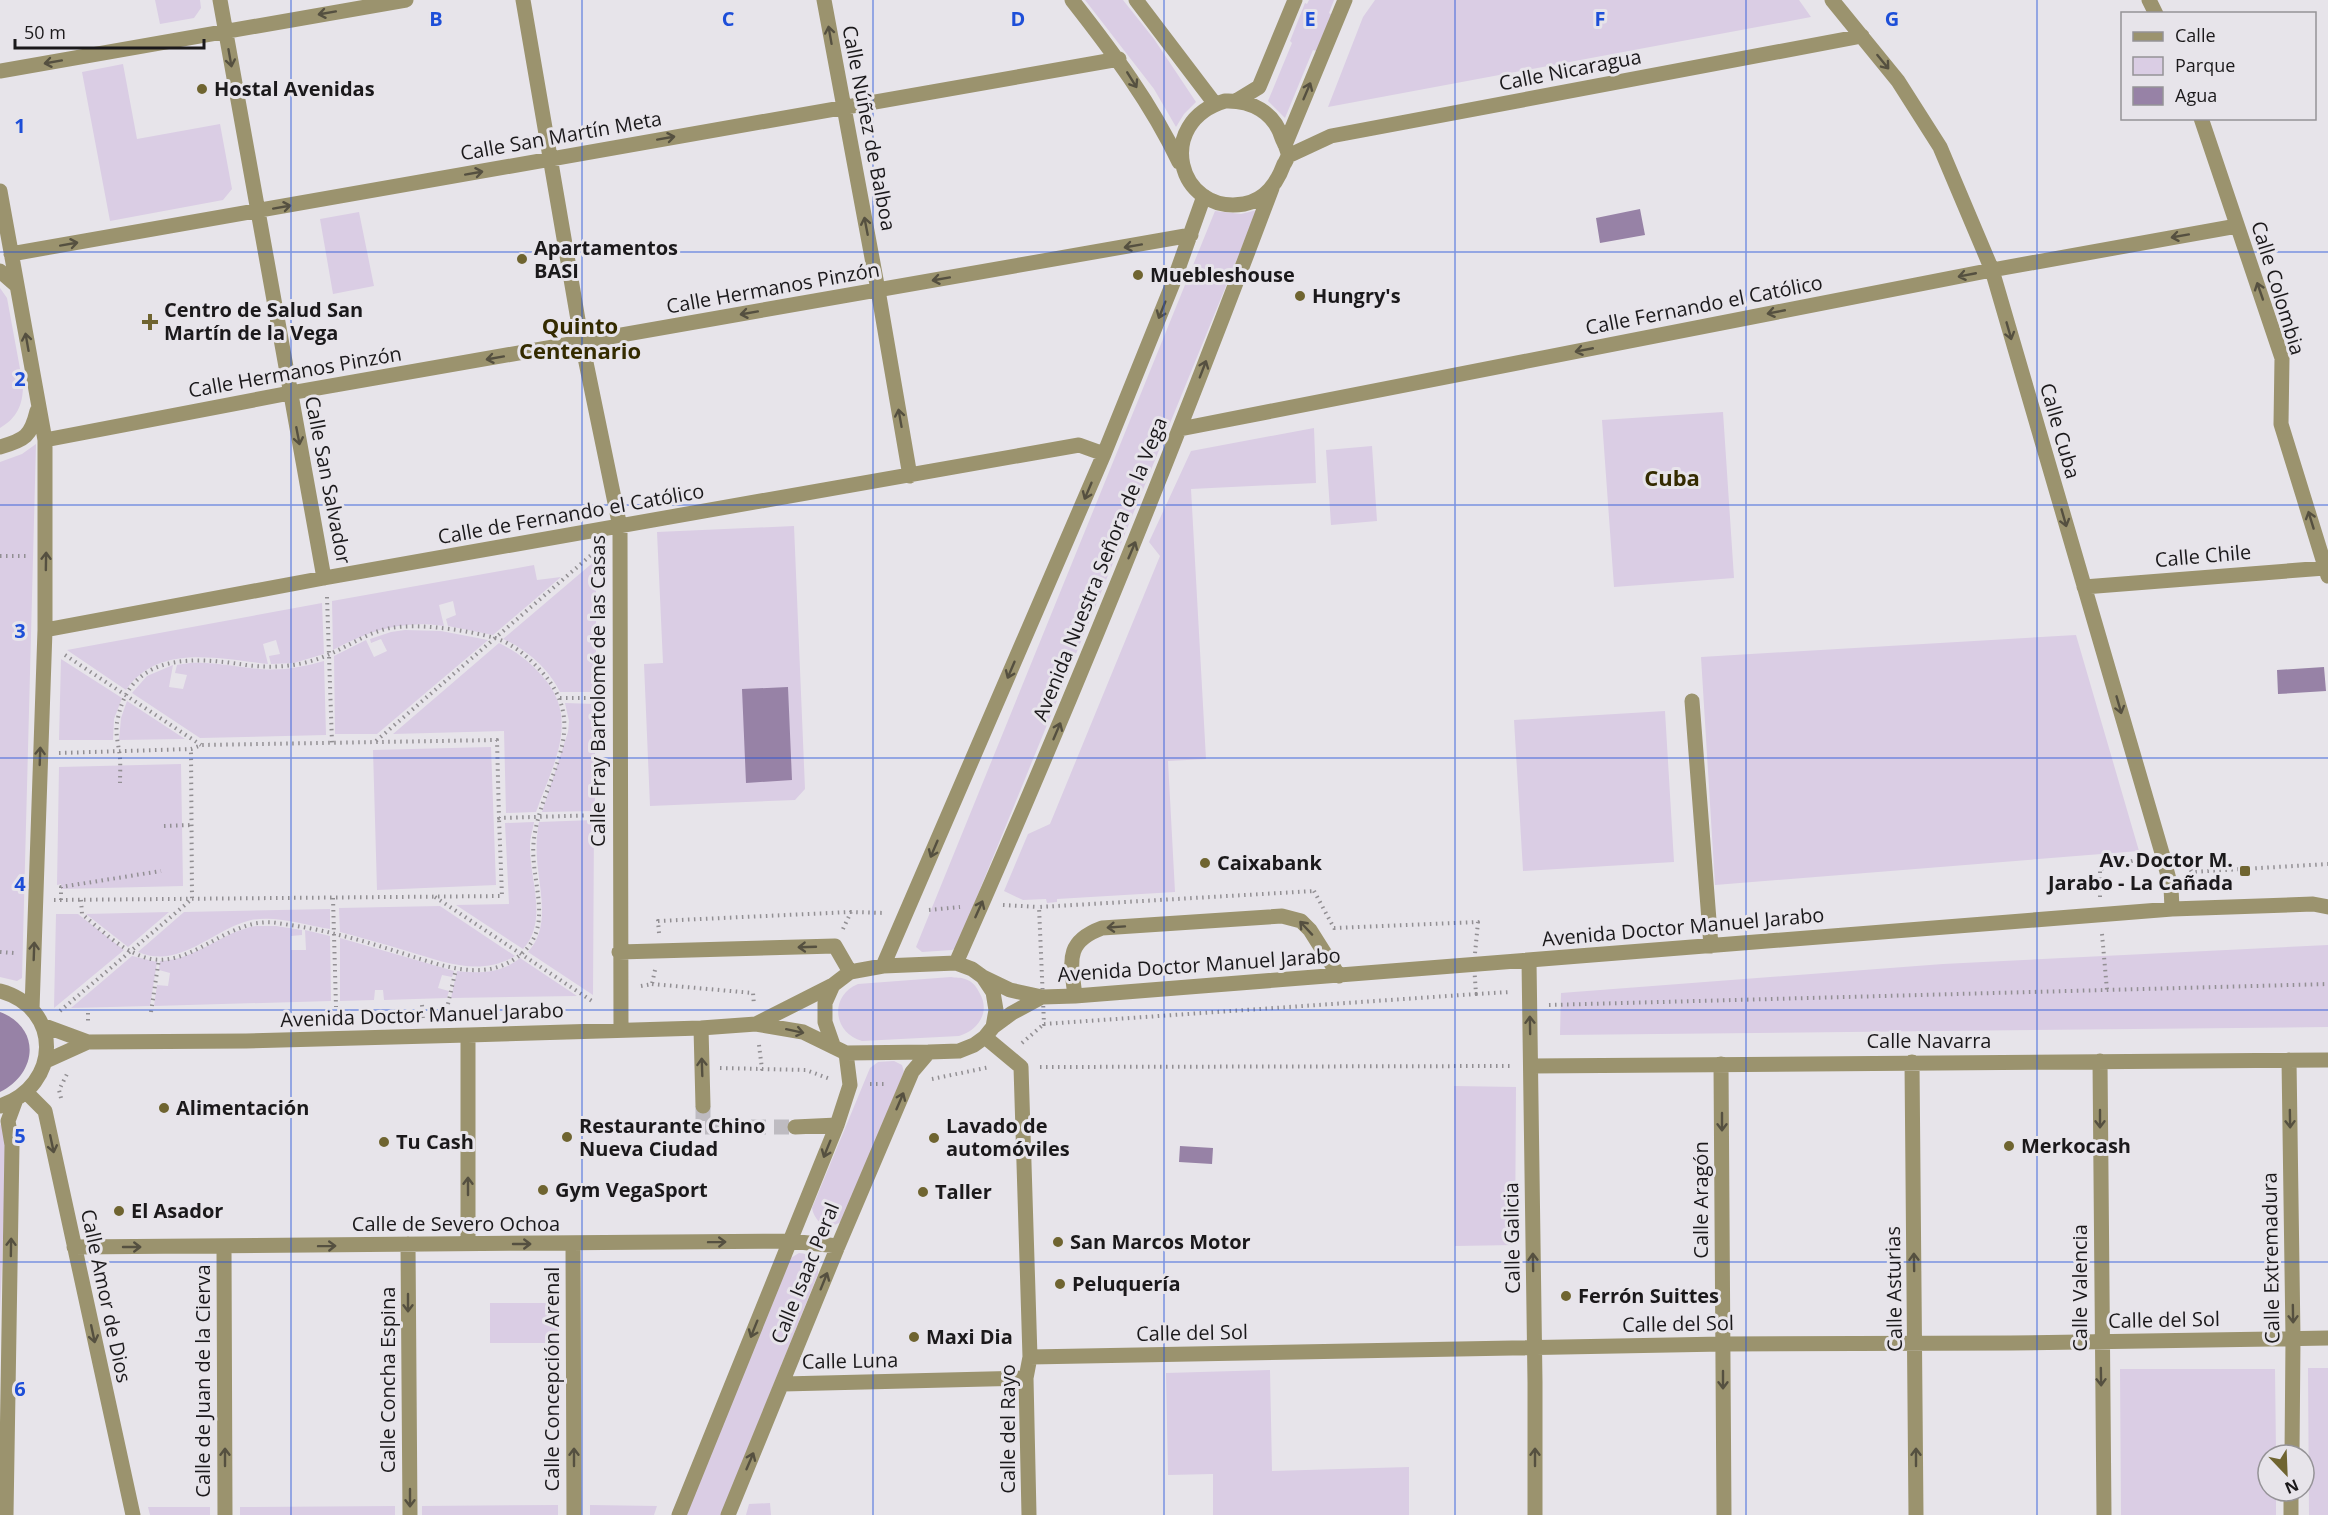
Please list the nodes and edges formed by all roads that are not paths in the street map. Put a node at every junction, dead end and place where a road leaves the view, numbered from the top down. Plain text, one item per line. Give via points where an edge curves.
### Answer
1 (220, 0) edge
2 (406, 0) edge
3 (523, 0) edge
4 (824, 0) edge
5 (1072, 0) edge
6 (1136, 0) edge
7 (1295, 0) edge
8 (1345, 0) edge
9 (1832, 0) edge
10 (225, 31) junction
11 (1863, 36) junction
12 (1119, 59) junction
13 (0, 71) edge
14 (1236, 101) junction
15 (1215, 104) junction
16 (843, 106) junction
17 (2202, 120) edge
18 (1286, 150) junction
19 (552, 159) junction
20 (1184, 172) junction
21 (1272, 188) junction
22 (0, 191) edge
23 (1204, 196) junction
24 (258, 212) junction
25 (2237, 226) junction
26 (1191, 236) junction
27 (11, 254) junction
28 (1992, 270) junction
29 (0, 271) edge
30 (17, 286) junction
31 (878, 290) junction
32 (582, 343) junction
33 (290, 393) junction
34 (39, 405) junction
35 (1180, 429) junction
36 (45, 440) junction
37 (0, 447) edge
38 (1104, 454) junction
39 (910, 476) junction
40 (620, 527) junction
41 (2327, 572) edge
42 (324, 578) junction
43 (2084, 587) junction
44 (45, 630) junction
45 (1692, 701) dead end
46 (2328, 907) edge
47 (2172, 909) junction
48 (1711, 946) junction
49 (619, 952) junction
50 (1529, 961) junction
51 (956, 963) junction
52 (883, 966) junction
53 (849, 972) junction
54 (1339, 976) junction
55 (983, 977) junction
56 (833, 985) junction
57 (0, 991) edge
58 (1075, 996) junction
59 (1042, 998) junction
60 (32, 1009) junction
61 (42, 1024) junction
62 (756, 1024) junction
63 (700, 1028) junction
64 (621, 1030) junction
65 (989, 1032) junction
66 (468, 1035) junction
67 (88, 1042) junction
68 (839, 1049) junction
69 (929, 1052) junction
70 (2100, 1060) junction
71 (2289, 1060) junction
72 (2328, 1060) edge
73 (46, 1061) junction
74 (1912, 1062) junction
75 (1721, 1064) junction
76 (1531, 1066) junction
77 (14, 1100) edge
78 (703, 1106) tunnel mouth
79 (837, 1125) junction
80 (795, 1126) tunnel mouth
81 (789, 1241) junction
82 (408, 1244) junction
83 (468, 1244) junction
84 (573, 1244) junction
85 (838, 1246) junction
86 (74, 1247) junction
87 (224, 1247) junction
88 (2293, 1338) junction
89 (2328, 1338) edge
90 (2101, 1342) junction
91 (1723, 1344) junction
92 (1916, 1344) junction
93 (1535, 1348) junction
94 (1029, 1357) junction
95 (1026, 1378) junction
96 (783, 1384) junction
97 (2292, 1443) edge
98 (6, 1515) edge
99 (133, 1515) edge
100 (225, 1515) edge
101 (410, 1515) edge
102 (574, 1515) edge
103 (679, 1515) edge
104 (728, 1515) edge
105 (1029, 1515) edge
106 (1535, 1515) edge
107 (1724, 1515) edge
108 (1916, 1515) edge
109 (2104, 1515) edge

1 - 10 street, Calle San Salvador
2 -> 10 street
3 - 19 street, Calle Fray Bartolomé de las Casas
16 -> 4 street, Calle Núñez de Balboa
5 - 12 street
6 - 15 street
7 - 14 street via 1259,87
18 -> 8 street
9 - 11 street, Calle Cuba
10 -> 13 street
10 -> 24 street, Calle San Salvador
11 - 18 street, Calle Nicaragua via 1331,136
11 -> 28 street, Calle Cuba via 1898,81 1940,147
12 - 16 street, Calle San Martín Meta
12 -> 20 street via 1166,134
14 - 15 street
14 - 18 street via 1268,114 1279,128
15 - 20 street via 1190,124 1183,140
19 -> 16 street, Calle San Martín Meta
31 -> 16 street, Calle Núñez de Balboa
17 - 25 street, Calle Colombia
18 - 21 street via 1280,176
24 -> 19 street, Calle San Martín Meta
19 - 32 street, Calle Fray Bartolomé de las Casas
20 - 23 street
21 - 23 street via 1247,203 1224,204
35 -> 21 street, Avenida Nuestra Señora de la Vega
22 - 27 street
23 - 26 street, Avenida Nuestra Señora de la Vega
27 -> 24 street, Calle San Martín Meta
24 - 33 street, Calle San Salvador
25 -> 28 street, Calle Fernando el Católico
41 -> 25 street, Calle Colombia via 2281,424 2282,357
26 -> 31 street, Calle Hermanos Pinzón
26 -> 38 street, Avenida Nuestra Señora de la Vega
27 - 30 street
28 -> 35 street, Calle Fernando el Católico
28 -> 43 street, Calle Cuba
29 - 30 street
34 -> 30 street
31 -> 32 street, Calle Hermanos Pinzón
39 -> 31 street, Calle Núñez de Balboa
32 -> 33 street, Calle Hermanos Pinzón
32 - 40 street, Calle Fray Bartolomé de las Casas
33 - 36 street, Calle Hermanos Pinzón
33 -> 42 street, Calle San Salvador
34 - 36 street
34 - 37 street via 32,430 18,441
51 -> 35 street, Avenida Nuestra Señora de la Vega via 1047,755
44 -> 36 street
38 - 39 street, Calle de Fernando el Católico via 1079,445
38 -> 52 street, Avenida Nuestra Señora de la Vega
39 - 40 street, Calle de Fernando el Católico
40 - 42 street, Calle de Fernando el Católico
40 - 49 street, Calle Fray Bartolomé de las Casas
41 - 43 street, Calle Chile
42 - 44 street, Calle de Fernando el Católico
43 -> 47 street, Calle Cuba via 2162,853
60 -> 44 street
45 - 48 street
46 - 47 street, Avenida Doctor Manuel Jarabo via 2313,904
47 - 48 street, Avenida Doctor Manuel Jarabo
48 - 50 street, Avenida Doctor Manuel Jarabo
53 -> 49 street via 835,946
49 - 64 street, Calle Fray Bartolomé de las Casas
50 - 54 street, Avenida Doctor Manuel Jarabo
76 -> 50 street, Calle Galicia
51 - 52 street
51 - 55 street, Avenida Doctor Manuel Jarabo
52 - 53 street
53 - 56 street, Avenida Doctor Manuel Jarabo
54 - 58 street, Avenida Doctor Manuel Jarabo
54 -> 58 street via 1310,930 1301,921 1282,916 1102,928 1086,934 1076,945 1071,959
55 - 59 street, Avenida Doctor Manuel Jarabo via 1010,990
55 - 65 street via 993,992 996,1010
56 - 62 street, Avenida Doctor Manuel Jarabo
56 - 68 street, Calle Isaac Peral via 825,1003 825,1022
57 - 60 street
58 - 59 street, Avenida Doctor Manuel Jarabo
59 - 65 street, Avenida Doctor Manuel Jarabo via 1012,1013
60 - 61 street
61 - 67 street, Avenida Doctor Manuel Jarabo
61 - 73 street
62 - 63 street, Avenida Doctor Manuel Jarabo
62 -> 68 street, Avenida Doctor Manuel Jarabo via 803,1032
63 - 64 street, Avenida Doctor Manuel Jarabo
78 -> 63 street
64 - 66 street, Avenida Doctor Manuel Jarabo
65 - 69 street, Avenida Doctor Manuel Jarabo via 974,1045 959,1050
65 - 94 street, Calle del Rayo via 1021,1067
66 - 67 street, Avenida Doctor Manuel Jarabo
83 -> 66 street
67 - 73 street, Avenida Doctor Manuel Jarabo
68 - 69 street, Avenida Doctor Manuel Jarabo
68 - 79 street, Calle Isaac Peral via 850,1085
85 -> 69 street, Calle Isaac Peral via 912,1072
70 - 71 street, Calle Navarra
70 - 74 street, Calle Navarra
70 -> 90 street, Calle Valencia
71 - 72 street, Calle Navarra
71 -> 88 street, Calle Extremadura
73 - 77 street via 39,1079
74 - 75 street, Calle Navarra
92 -> 74 street, Calle Asturias
75 - 76 street, Calle Navarra
75 -> 91 street, Calle Aragón
93 -> 76 street, Calle Galicia
77 -> 86 street, Calle Amor de Dios via 45,1111
98 -> 77 street via 12,1145 8,1121
79 - 80 street
79 -> 81 street, Calle Isaac Peral
84 -> 81 street, Calle de Severo Ochoa
81 - 85 street, Calle de Severo Ochoa
81 -> 103 street, Calle Isaac Peral
82 - 83 street, Calle de Severo Ochoa
87 -> 82 street, Calle de Severo Ochoa
82 -> 101 street, Calle Concha Espina
83 -> 84 street, Calle de Severo Ochoa
102 -> 84 street, Calle Concepción Arenal
96 -> 85 street, Calle Isaac Peral
86 -> 87 street, Calle de Severo Ochoa
86 -> 99 street, Calle Amor de Dios
100 -> 87 street, Calle de Juan de la Cierva
88 - 89 street, Calle del Sol
88 - 90 street, Calle del Sol
88 - 97 street, Calle Extremadura
90 - 92 street, Calle del Sol
90 -> 109 street, Calle Valencia
91 - 92 street, Calle del Sol
91 - 93 street, Calle del Sol
91 -> 107 street, Calle Aragón
108 -> 92 street, Calle Asturias
93 - 94 street, Calle del Sol
106 -> 93 street, Calle Galicia
94 - 95 street, Calle del Rayo
95 - 96 street, Calle Luna
95 - 105 street, Calle del Rayo
104 -> 96 street, Calle Isaac Peral

